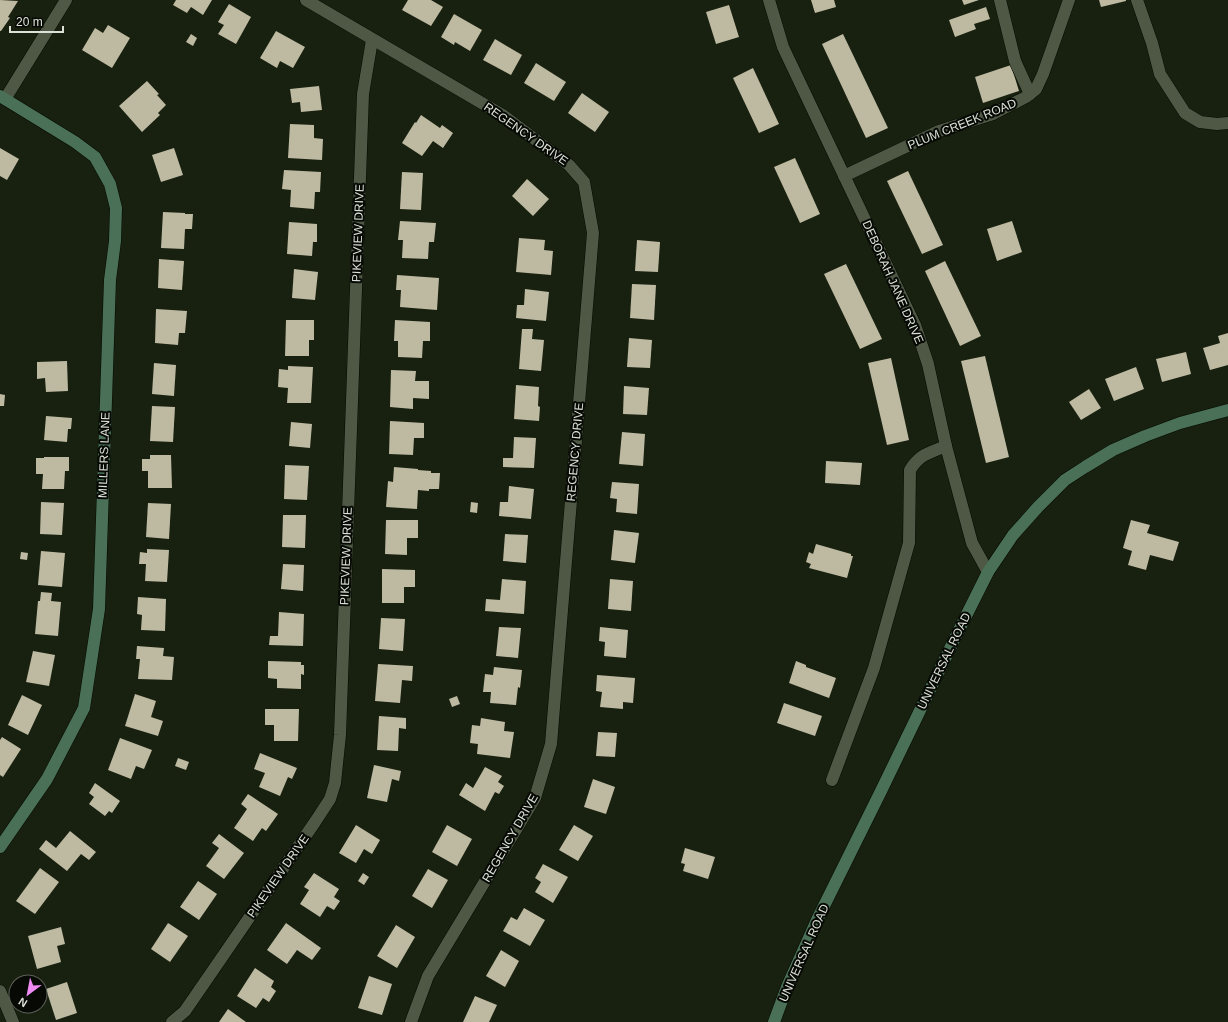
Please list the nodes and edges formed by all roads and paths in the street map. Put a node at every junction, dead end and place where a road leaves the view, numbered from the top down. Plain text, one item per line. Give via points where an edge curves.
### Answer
1 (66, 0) edge
2 (306, 0) edge
3 (769, 0) edge
4 (1000, 0) edge
5 (1069, 0) edge
6 (1137, 0) edge
7 (372, 40) junction
8 (1030, 94) junction
9 (3, 98) edge
10 (1228, 123) edge
11 (844, 176) junction
12 (1228, 410) edge
13 (946, 446) junction
14 (988, 572) junction
15 (832, 780) dead end
16 (0, 847) edge
17 (0, 991) edge
18 (13, 1022) edge
19 (172, 1022) edge
20 (411, 1022) edge
21 (774, 1022) edge

1 - 9 street
2 - 7 street, REGENCY DRIVE
3 - 11 street, DEBORAH JANE DRIVE via 783,47
4 - 8 street via 1015,60
5 - 8 street, PLUM CREEK ROAD via 1036,89
6 - 10 street via 1160,74 1185,113 1200,122
7 - 19 street, PIKEVIEW DRIVE via 363,94 340,735 335,783 330,799 315,822 185,1011
7 - 20 street, REGENCY DRIVE via 504,116 569,164 584,182 593,233 551,744 535,798 428,976
8 - 11 street, PLUM CREEK ROAD via 993,114 939,131
9 - 16 street, MILLERS LANE via 95,157 110,184 116,208 110,280 99,609 84,708 47,779
11 - 13 street, DEBORAH JANE DRIVE via 915,325 928,364
12 - 14 street, UNIVERSAL ROAD via 1145,436 1113,450 1065,480 1013,535
13 - 14 street, DEBORAH JANE DRIVE via 972,543
13 - 15 street via 924,455 910,470 909,543 874,668
14 - 21 street, UNIVERSAL ROAD via 817,920
17 - 18 street

